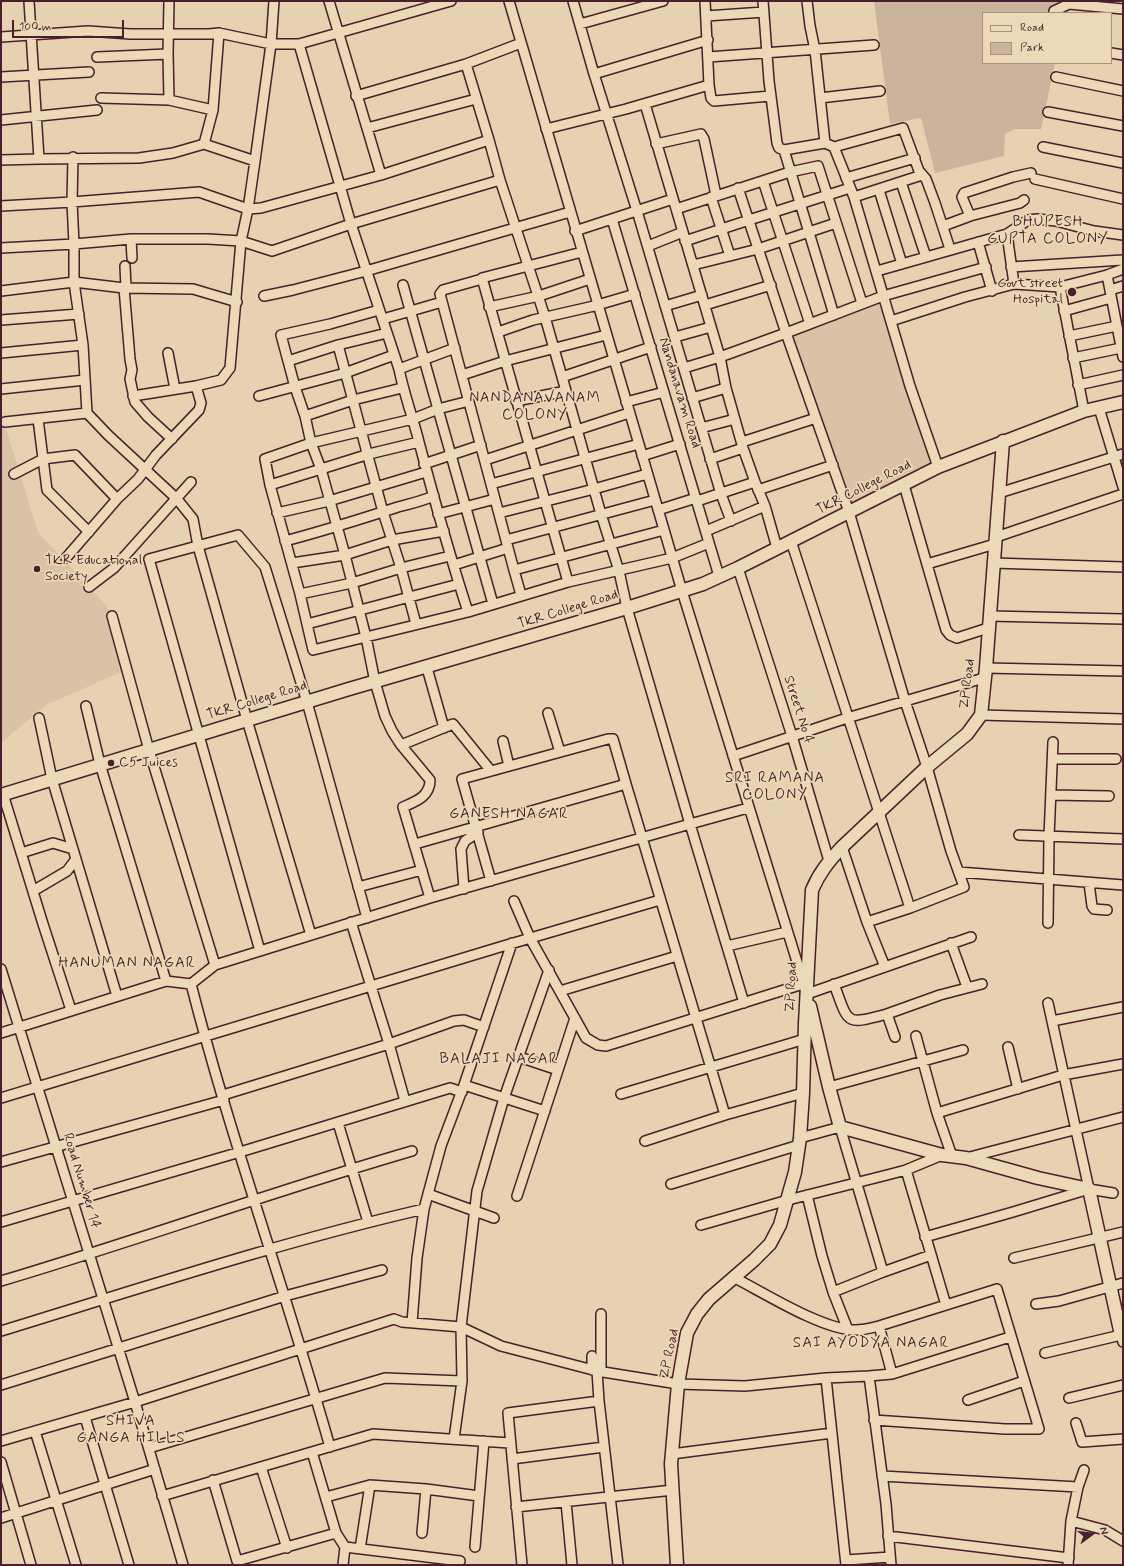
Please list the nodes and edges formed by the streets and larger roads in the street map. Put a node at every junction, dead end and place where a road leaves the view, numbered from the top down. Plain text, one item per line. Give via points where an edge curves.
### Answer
1 (29, 1) edge
2 (169, 1) edge
3 (274, 1) edge
4 (329, 1) edge
5 (451, 1) edge
6 (508, 1) edge
7 (573, 1) edge
8 (663, 1) edge
9 (705, 1) edge
10 (763, 1) edge
11 (807, 1) edge
12 (1104, 4) edge
13 (1123, 9) edge
14 (1054, 11) dead end
15 (764, 12) junction
16 (706, 16) junction
17 (580, 24) junction
18 (219, 33) junction
19 (32, 34) junction
20 (169, 34) junction
21 (338, 34) junction
22 (1, 37) edge
23 (708, 40) junction
24 (521, 42) junction
25 (271, 44) junction
26 (299, 44) junction
27 (874, 45) dead end
28 (816, 50) junction
29 (767, 53) junction
30 (1112, 53) edge
31 (168, 54) junction
32 (1123, 55) edge
33 (708, 57) junction
34 (97, 58) dead end
35 (466, 64) junction
36 (89, 72) dead end
37 (594, 74) junction
38 (33, 75) junction
39 (1, 77) edge
40 (1056, 77) dead end
41 (709, 85) junction
42 (880, 91) dead end
43 (1123, 91) edge
44 (356, 96) junction
45 (770, 96) junction
46 (101, 98) dead end
47 (820, 98) junction
48 (476, 99) junction
49 (169, 100) junction
50 (645, 104) junction
51 (97, 110) dead end
52 (213, 110) junction
53 (1048, 112) dead end
54 (606, 113) junction
55 (35, 116) junction
56 (1, 120) edge
57 (1123, 126) edge
58 (367, 128) junction
59 (546, 129) junction
60 (489, 140) junction
61 (204, 144) junction
62 (656, 144) junction
63 (829, 145) junction
64 (1042, 147) dead end
65 (784, 150) junction
66 (73, 158) junction
67 (915, 158) junction
68 (39, 159) junction
69 (1, 160) edge
70 (255, 161) junction
71 (1123, 163) edge
72 (790, 172) junction
73 (381, 175) junction
74 (922, 175) junction
75 (846, 178) junction
76 (500, 180) junction
77 (763, 181) junction
78 (901, 182) junction
79 (340, 185) junction
80 (738, 188) junction
81 (850, 188) junction
82 (879, 190) junction
83 (713, 196) junction
84 (827, 196) junction
85 (854, 197) junction
86 (673, 199) junction
87 (1123, 199) edge
88 (1024, 200) dead end
89 (72, 202) junction
90 (800, 204) junction
91 (1, 206) edge
92 (248, 209) junction
93 (676, 209) junction
94 (637, 210) junction
95 (570, 212) junction
96 (773, 212) junction
97 (970, 216) junction
98 (612, 219) junction
99 (749, 220) junction
100 (836, 223) junction
101 (350, 224) junction
102 (943, 226) junction
103 (516, 228) junction
104 (722, 229) junction
105 (575, 230) junction
106 (809, 233) junction
107 (1007, 234) junction
108 (684, 236) junction
109 (1123, 236) edge
110 (131, 239) junction
111 (241, 241) junction
112 (783, 241) junction
113 (978, 242) junction
114 (74, 244) junction
115 (648, 246) junction
116 (1, 248) edge
117 (758, 248) junction
118 (950, 250) junction
119 (582, 252) junction
120 (730, 256) junction
121 (926, 257) junction
122 (132, 258) dead end
123 (1123, 260) edge
124 (902, 264) junction
125 (529, 265) junction
126 (693, 265) junction
127 (125, 266) dead end
128 (986, 267) junction
129 (1011, 267) junction
130 (1123, 269) edge
131 (366, 271) junction
132 (877, 271) junction
133 (1107, 275) junction
134 (482, 279) junction
135 (590, 279) junction
136 (74, 282) junction
137 (1014, 284) junction
138 (404, 285) dead end
139 (771, 285) junction
140 (1123, 286) edge
141 (1060, 287) junction
142 (125, 288) junction
143 (1, 291) edge
144 (992, 291) junction
145 (635, 294) junction
146 (1110, 294) junction
147 (702, 295) junction
148 (264, 296) dead end
149 (539, 296) junction
150 (883, 296) junction
151 (236, 302) junction
152 (442, 302) junction
153 (862, 303) junction
154 (597, 305) junction
155 (705, 305) junction
156 (665, 306) junction
157 (489, 307) junction
158 (379, 310) junction
159 (1064, 311) junction
160 (411, 312) junction
161 (79, 314) junction
162 (834, 315) junction
163 (545, 317) junction
164 (383, 319) junction
165 (1, 320) edge
166 (891, 321) junction
167 (810, 324) junction
168 (1117, 326) junction
169 (711, 327) junction
170 (498, 332) junction
171 (387, 333) junction
172 (786, 333) junction
173 (606, 335) junction
174 (1069, 336) junction
175 (675, 337) junction
176 (83, 345) junction
177 (338, 345) junction
178 (651, 347) junction
179 (455, 348) junction
180 (554, 348) junction
181 (1122, 352) edge
182 (1, 353) edge
183 (168, 353) dead end
184 (394, 355) junction
185 (720, 357) junction
186 (1073, 358) junction
187 (424, 360) junction
188 (614, 360) junction
189 (288, 361) junction
190 (505, 361) junction
191 (684, 368) junction
192 (399, 369) junction
193 (345, 373) junction
194 (462, 375) junction
195 (1123, 375) edge
196 (562, 377) junction
197 (85, 380) junction
198 (1078, 385) junction
199 (196, 386) junction
200 (295, 387) junction
201 (402, 388) junction
202 (726, 388) junction
203 (1, 389) edge
204 (175, 390) junction
205 (566, 391) junction
206 (664, 392) junction
207 (133, 396) junction
208 (260, 396) dead end
209 (692, 398) junction
210 (353, 400) junction
211 (469, 401) junction
212 (516, 401) junction
213 (626, 402) junction
214 (1123, 402) edge
215 (438, 408) junction
216 (1099, 408) junction
217 (1084, 412) junction
218 (87, 413) junction
219 (629, 413) junction
220 (305, 416) junction
221 (816, 418) junction
222 (38, 419) junction
223 (413, 419) junction
224 (735, 419) junction
225 (5, 422) dead end
226 (577, 428) junction
227 (701, 428) junction
228 (361, 431) junction
229 (172, 439) junction
230 (1003, 441) junction
231 (419, 442) junction
232 (311, 444) junction
233 (639, 444) junction
234 (680, 444) junction
235 (481, 445) junction
236 (743, 445) junction
237 (530, 446) junction
238 (368, 454) junction
239 (1123, 454) edge
240 (452, 456) junction
241 (642, 456) junction
242 (1114, 457) junction
243 (43, 459) junction
244 (586, 459) junction
245 (710, 459) junction
246 (485, 460) junction
247 (833, 465) junction
248 (938, 467) junction
249 (425, 468) junction
250 (321, 469) junction
251 (146, 470) junction
252 (538, 472) junction
253 (14, 474) dead end
254 (647, 474) junction
255 (191, 482) dead end
256 (491, 484) junction
257 (270, 485) junction
258 (904, 485) junction
259 (756, 486) junction
260 (377, 487) junction
261 (1123, 487) edge
262 (594, 489) junction
263 (999, 493) junction
264 (721, 494) junction
265 (1123, 494) edge
266 (434, 496) junction
267 (117, 499) junction
268 (176, 499) junction
269 (495, 499) junction
270 (655, 500) junction
271 (696, 500) junction
272 (330, 501) junction
273 (546, 502) junction
274 (765, 506) junction
275 (466, 507) junction
276 (658, 510) junction
277 (383, 512) junction
278 (849, 512) junction
279 (277, 513) junction
280 (499, 513) junction
281 (438, 514) junction
282 (601, 514) junction
283 (731, 521) junction
284 (336, 528) junction
285 (553, 528) junction
286 (664, 530) junction
287 (444, 531) junction
288 (706, 531) junction
289 (88, 532) junction
290 (392, 540) junction
291 (285, 541) junction
292 (791, 541) junction
293 (995, 541) junction
294 (611, 543) junction
295 (709, 543) junction
296 (507, 544) junction
297 (198, 546) junction
298 (777, 548) junction
299 (345, 555) junction
300 (450, 556) junction
301 (480, 556) junction
302 (562, 557) junction
303 (66, 558) dead end
304 (672, 558) junction
305 (292, 563) junction
306 (993, 563) junction
307 (927, 564) junction
308 (454, 565) junction
309 (1123, 567) edge
310 (401, 568) junction
311 (738, 568) junction
312 (514, 570) junction
313 (619, 571) junction
314 (719, 576) junction
315 (568, 582) junction
316 (352, 583) junction
317 (459, 584) junction
318 (89, 588) dead end
319 (682, 591) junction
320 (300, 594) junction
321 (521, 595) junction
322 (409, 597) junction
323 (493, 604) junction
324 (627, 608) junction
325 (358, 610) junction
326 (468, 612) junction
327 (112, 616) dead end
328 (990, 616) junction
329 (1123, 619) edge
330 (307, 624) junction
331 (416, 624) junction
332 (988, 628) junction
333 (366, 637) junction
334 (427, 668) junction
335 (1123, 671) edge
336 (985, 673) junction
337 (375, 682) junction
338 (905, 701) junction
339 (307, 702) junction
340 (86, 706) dead end
341 (548, 713) dead end
342 (981, 715) junction
343 (39, 718) dead end
344 (847, 718) junction
345 (1123, 719) edge
346 (247, 720) junction
347 (444, 728) junction
348 (199, 735) junction
349 (792, 736) junction
350 (503, 741) dead end
351 (1053, 742) dead end
352 (401, 745) junction
353 (149, 750) junction
354 (560, 752) junction
355 (733, 756) junction
356 (1053, 759) junction
357 (1116, 759) dead end
358 (100, 764) junction
359 (510, 766) junction
360 (927, 767) junction
361 (491, 771) junction
362 (52, 779) junction
363 (626, 784) junction
364 (2, 794) edge
365 (1051, 795) junction
366 (1109, 796) dead end
367 (748, 808) junction
368 (878, 814) junction
369 (690, 824) junction
370 (477, 829) junction
371 (1019, 835) dead end
372 (1049, 837) junction
373 (642, 838) junction
374 (1123, 839) edge
375 (415, 844) junction
376 (842, 847) junction
377 (73, 849) junction
378 (21, 852) junction
379 (76, 859) junction
380 (829, 861) junction
381 (422, 870) junction
382 (958, 872) junction
383 (1049, 880) junction
384 (491, 881) junction
385 (1089, 883) junction
386 (1123, 885) edge
387 (358, 887) junction
388 (464, 889) junction
389 (33, 891) junction
390 (430, 898) junction
391 (660, 900) junction
392 (514, 901) dead end
393 (910, 908) junction
394 (1107, 910) dead end
395 (367, 918) junction
396 (351, 922) junction
397 (867, 922) junction
398 (1048, 923) dead end
399 (787, 932) junction
400 (311, 935) junction
401 (971, 937) dead end
402 (530, 938) junction
403 (512, 943) junction
404 (951, 943) junction
405 (727, 946) junction
406 (260, 951) junction
407 (677, 956) junction
408 (215, 965) junction
409 (885, 967) junction
410 (1, 969) edge
411 (549, 970) junction
412 (166, 981) junction
413 (191, 984) junction
414 (834, 984) junction
415 (982, 984) dead end
416 (370, 986) junction
417 (967, 987) junction
418 (805, 989) junction
419 (560, 991) junction
420 (117, 996) junction
421 (744, 1003) junction
422 (1048, 1003) dead end
423 (1123, 1008) edge
424 (72, 1010) junction
425 (887, 1014) junction
426 (696, 1017) junction
427 (575, 1018) junction
428 (1052, 1021) junction
429 (19, 1027) junction
430 (484, 1027) junction
431 (1, 1033) edge
432 (916, 1036) dead end
433 (204, 1037) junction
434 (895, 1037) dead end
435 (805, 1039) junction
436 (389, 1044) junction
437 (1008, 1047) dead end
438 (963, 1050) dead end
439 (519, 1056) junction
440 (923, 1061) junction
441 (1123, 1064) edge
442 (710, 1066) junction
443 (558, 1070) junction
444 (1063, 1075) junction
445 (37, 1087) junction
446 (829, 1087) junction
447 (463, 1089) junction
448 (1018, 1089) junction
449 (804, 1093) junction
450 (621, 1094) dead end
451 (224, 1097) junction
452 (1, 1098) edge
453 (504, 1098) junction
454 (405, 1101) junction
455 (545, 1111) junction
456 (937, 1113) junction
457 (725, 1115) junction
458 (1123, 1117) edge
459 (338, 1123) junction
460 (840, 1127) junction
461 (1075, 1129) junction
462 (645, 1141) dead end
463 (800, 1141) junction
464 (56, 1146) junction
465 (412, 1151) dead end
466 (240, 1152) junction
467 (948, 1156) junction
468 (966, 1158) junction
469 (1, 1162) edge
470 (353, 1168) junction
471 (906, 1170) junction
472 (856, 1183) junction
473 (671, 1184) dead end
474 (1089, 1189) junction
475 (428, 1194) junction
476 (1113, 1194) dead end
477 (517, 1196) dead end
478 (807, 1196) junction
479 (788, 1200) junction
480 (72, 1201) junction
481 (255, 1201) junction
482 (424, 1209) junction
483 (475, 1211) junction
484 (494, 1218) dead end
485 (1, 1222) edge
486 (368, 1222) junction
487 (701, 1225) dead end
488 (1123, 1232) edge
489 (925, 1237) junction
490 (1100, 1238) junction
491 (270, 1249) junction
492 (89, 1255) junction
493 (931, 1255) junction
494 (1014, 1258) dead end
495 (382, 1270) dead end
496 (883, 1272) junction
497 (735, 1278) junction
498 (1, 1282) edge
499 (1123, 1283) edge
500 (1110, 1286) junction
501 (833, 1292) junction
502 (285, 1296) junction
503 (103, 1300) junction
504 (1036, 1304) dead end
505 (946, 1305) junction
506 (601, 1314) dead end
507 (412, 1322) junction
508 (879, 1326) junction
509 (461, 1327) junction
510 (1, 1330) edge
511 (848, 1330) junction
512 (1010, 1337) junction
513 (1122, 1337) edge
514 (301, 1348) junction
515 (118, 1349) junction
516 (1045, 1353) dead end
517 (592, 1356) dead end
518 (597, 1371) junction
519 (892, 1374) junction
520 (868, 1376) junction
521 (826, 1378) junction
522 (462, 1381) junction
523 (1024, 1381) junction
524 (678, 1384) junction
525 (1, 1385) edge
526 (1123, 1385) edge
527 (316, 1398) junction
528 (1069, 1398) dead end
529 (968, 1400) dead end
530 (599, 1401) junction
531 (135, 1402) junction
532 (85, 1417) junction
533 (874, 1420) junction
534 (1076, 1423) dead end
535 (35, 1432) junction
536 (832, 1433) junction
537 (454, 1439) junction
538 (1123, 1439) edge
539 (1, 1441) edge
540 (484, 1441) junction
541 (510, 1443) junction
542 (330, 1447) junction
543 (604, 1447) junction
544 (149, 1448) junction
545 (312, 1452) junction
546 (672, 1454) junction
547 (512, 1459) junction
548 (1, 1462) edge
549 (262, 1467) junction
550 (155, 1469) junction
551 (1084, 1470) dead end
552 (882, 1476) junction
553 (213, 1480) junction
554 (105, 1485) junction
555 (370, 1485) junction
556 (1078, 1487) junction
557 (426, 1489) junction
558 (673, 1490) junction
559 (162, 1496) junction
560 (479, 1496) junction
561 (326, 1497) junction
562 (611, 1497) junction
563 (56, 1500) junction
564 (566, 1502) junction
565 (516, 1507) junction
566 (16, 1513) junction
567 (1, 1518) edge
568 (1071, 1521) junction
569 (336, 1533) junction
570 (422, 1533) dead end
571 (888, 1536) junction
572 (1123, 1540) edge
573 (345, 1547) junction
574 (474, 1547) dead end
575 (287, 1548) junction
576 (360, 1549) junction
577 (429, 1561) edge
578 (460, 1561) dead end
579 (890, 1561) edge
580 (846, 1562) edge
581 (1069, 1562) edge
582 (32, 1565) edge
583 (76, 1565) edge
584 (129, 1565) edge
585 (183, 1565) edge
586 (343, 1565) edge
587 (522, 1565) edge
588 (572, 1565) edge
589 (618, 1565) edge
590 (677, 1565) edge

1 - 19 street
2 - 20 street
3 - 25 street
4 - 21 street
5 - 21 street
6 - 24 street
7 - 17 street
8 - 17 street
9 - 16 street
10 - 15 street
11 - 28 street
12 - 13 street
12 - 14 street via 1068,4
15 - 16 street
15 - 29 street
16 - 23 street
17 - 37 street
18 - 20 street
18 - 25 street
18 - 52 street
19 - 20 street via 98,31
19 - 22 street
19 - 38 street
20 - 31 street
21 - 26 street
21 - 44 street
23 - 33 street
23 - 37 street
24 - 35 street
24 - 59 street
25 - 26 street
25 - 70 street
26 - 79 street
27 - 28 street
28 - 29 street
28 - 47 street
29 - 33 street
29 - 45 street
30 - 32 street
31 - 34 street
31 - 49 street
33 - 41 street
35 - 44 street
35 - 48 street
36 - 38 street
37 - 54 street
38 - 39 street
38 - 55 street
40 - 43 street
41 - 45 street via 714,101
41 - 50 street
42 - 47 street
44 - 58 street
45 - 65 street via 776,143
46 - 49 street
47 - 63 street
48 - 58 street
48 - 60 street
49 - 52 street
50 - 54 street
50 - 62 street
51 - 55 street
52 - 61 street
53 - 57 street
54 - 59 street
54 - 94 street
55 - 56 street
55 - 68 street
58 - 73 street
59 - 95 street
60 - 73 street
60 - 76 street
61 - 66 street via 173,153 139,158
61 - 70 street
62 - 83 street via 701,134
62 - 86 street
63 - 65 street
63 - 67 street via 903,128
63 - 75 street
64 - 71 street
65 - 72 street
66 - 68 street
66 - 89 street
67 - 74 street
67 - 75 street
68 - 69 street
70 - 92 street
72 - 77 street
72 - 84 street via 818,166
72 - 90 street
73 - 79 street
74 - 78 street
74 - 102 street via 926,179
75 - 81 street
76 - 101 street
76 - 103 street
77 - 80 street
77 - 96 street
78 - 82 street
78 - 121 street
79 - 92 street via 261,208
79 - 101 street
80 - 83 street
80 - 99 street
81 - 84 street
81 - 85 street
82 - 85 street
82 - 124 street
83 - 93 street
83 - 104 street
84 - 90 street
84 - 100 street
85 - 132 street
86 - 93 street
86 - 94 street
87 - 97 street via 1033,176 1013,177 964,192 962,197
88 - 97 street
89 - 91 street
89 - 92 street via 198,192
89 - 114 street
90 - 96 street
90 - 106 street
92 - 111 street
93 - 108 street
94 - 98 street
94 - 115 street
95 - 103 street
95 - 105 street
96 - 99 street
96 - 112 street
97 - 102 street
98 - 105 street
98 - 145 street, Nandanavam Road
99 - 104 street
99 - 117 street
100 - 106 street
100 - 153 street
101 - 111 street via 272,251
101 - 131 street
102 - 118 street
103 - 125 street
103 - 131 street
104 - 108 street
104 - 120 street
105 - 119 street
106 - 112 street
106 - 162 street
107 - 109 street via 1028,220 1038,219
107 - 113 street
107 - 129 street
108 - 115 street
108 - 126 street
110 - 111 street
110 - 114 street
110 - 122 street
111 - 151 street
112 - 117 street
112 - 167 street
113 - 118 street
113 - 128 street
114 - 116 street
114 - 136 street
115 - 156 street
117 - 120 street
117 - 139 street
118 - 121 street
119 - 125 street
119 - 135 street
120 - 126 street
121 - 124 street
123 - 129 street
124 - 132 street
125 - 134 street
125 - 149 street
126 - 147 street
127 - 142 street
128 - 144 street
128 - 150 street
129 - 137 street
130 - 133 street
131 - 148 street
131 - 158 street
132 - 150 street
133 - 141 street
133 - 146 street
134 - 152 street via 443,290 440,294
134 - 157 street
135 - 149 street
135 - 154 street
136 - 142 street
136 - 143 street
136 - 161 street
137 - 141 street
137 - 144 street
138 - 160 street
139 - 155 street
139 - 172 street
140 - 146 street
141 - 159 street
142 - 151 street via 193,289
142 - 207 street
144 - 166 street
145 - 154 street
145 - 178 street, Nandanavam Road
146 - 159 street
146 - 168 street
147 - 155 street
147 - 156 street
149 - 157 street
149 - 163 street
150 - 153 street
150 - 166 street
151 - 199 street via 230,368 221,380
152 - 160 street
152 - 179 street
153 - 162 street
154 - 163 street
154 - 173 street
155 - 169 street
156 - 175 street
157 - 170 street
158 - 164 street
158 - 189 street via 281,335
159 - 174 street
160 - 164 street
160 - 187 street
161 - 165 street
161 - 176 street
162 - 167 street
163 - 170 street
163 - 180 street
164 - 171 street
166 - 248 street
167 - 172 street
168 - 174 street
168 - 181 street
169 - 175 street
169 - 185 street
170 - 190 street
171 - 177 street
171 - 184 street
172 - 185 street
172 - 221 street
173 - 180 street
173 - 188 street
174 - 186 street
175 - 191 street
176 - 182 street
176 - 197 street
177 - 189 street
177 - 193 street
178 - 188 street
178 - 206 street, Nandanavam Road
179 - 187 street
179 - 194 street
180 - 190 street
180 - 196 street
181 - 186 street
183 - 204 street
184 - 192 street
184 - 193 street
185 - 191 street
185 - 202 street
186 - 198 street
187 - 192 street
187 - 215 street
188 - 196 street
188 - 213 street
189 - 200 street
190 - 194 street
190 - 212 street
191 - 209 street
192 - 201 street
193 - 200 street
193 - 210 street
194 - 211 street
195 - 198 street
196 - 205 street
197 - 203 street
197 - 218 street
198 - 217 street
199 - 204 street
199 - 229 street via 201,403 200,410
200 - 208 street
200 - 220 street
201 - 210 street
201 - 223 street
202 - 209 street
202 - 224 street
204 - 207 street
205 - 212 street
205 - 226 street
206 - 213 street
206 - 234 street, Nandanavam Road
207 - 229 street via 148,417
209 - 227 street
210 - 220 street
210 - 228 street
211 - 215 street
211 - 235 street
212 - 237 street
213 - 219 street
214 - 216 street, TKR College Road
215 - 223 street
215 - 240 street
216 - 217 street, TKR College Road
216 - 242 street
217 - 230 street, TKR College Road
218 - 222 street
218 - 251 street
219 - 226 street
219 - 233 street
220 - 232 street
221 - 236 street
221 - 247 street
222 - 225 street
222 - 243 street
223 - 228 street
223 - 231 street
224 - 227 street
224 - 236 street
226 - 237 street
226 - 244 street
227 - 245 street
228 - 232 street
228 - 238 street
229 - 251 street
230 - 248 street, TKR College Road
230 - 263 street, ZP Road
231 - 238 street
231 - 249 street
232 - 250 street
232 - 257 street via 265,458
233 - 241 street
233 - 244 street
234 - 241 street
234 - 271 street, Nandanavam Road
235 - 240 street
235 - 246 street
236 - 245 street
236 - 259 street
237 - 246 street
237 - 252 street
238 - 250 street
238 - 260 street
239 - 242 street
240 - 249 street
240 - 275 street
241 - 254 street
242 - 261 street
242 - 263 street
243 - 253 street
243 - 267 street via 75,455
243 - 289 street via 47,490
244 - 252 street
244 - 262 street
245 - 264 street
246 - 256 street
247 - 259 street
247 - 278 street
248 - 258 street, TKR College Road
249 - 260 street
249 - 266 street
250 - 257 street
250 - 272 street
251 - 267 street
251 - 268 street
252 - 256 street
252 - 273 street
254 - 262 street
254 - 270 street
255 - 268 street
256 - 269 street
257 - 279 street
258 - 278 street, TKR College Road
258 - 307 street
259 - 264 street
259 - 274 street
260 - 272 street
260 - 277 street
262 - 273 street
262 - 282 street
263 - 293 street, ZP Road
264 - 271 street
264 - 283 street
265 - 293 street
266 - 277 street
266 - 281 street
267 - 289 street
268 - 297 street via 193,519
268 - 318 street via 114,568
269 - 275 street
269 - 280 street
270 - 276 street
270 - 282 street
271 - 276 street
271 - 288 street, Nandanavam Road
272 - 279 street
272 - 284 street
273 - 280 street
273 - 285 street
274 - 283 street
274 - 298 street
275 - 281 street
275 - 301 street
276 - 286 street
277 - 284 street
277 - 290 street
278 - 292 street, TKR College Road
278 - 338 street
279 - 291 street
280 - 296 street
281 - 287 street
282 - 285 street
282 - 294 street
283 - 288 street
284 - 291 street
284 - 299 street
285 - 296 street
285 - 302 street
286 - 294 street
286 - 304 street
287 - 290 street
287 - 300 street
288 - 295 street, Nandanavam Road
289 - 303 street
290 - 299 street
290 - 310 street
291 - 305 street
292 - 298 street, TKR College Road
292 - 344 street
293 - 306 street, ZP Road
293 - 307 street
294 - 302 street
294 - 313 street
295 - 304 street
295 - 314 street, Nandanavam Road
296 - 301 street
296 - 312 street
297 - 339 street via 238,535 265,567
297 - 346 street
297 - 348 street via 149,559
298 - 311 street, TKR College Road
299 - 305 street
299 - 316 street
300 - 308 street
300 - 310 street
301 - 308 street
301 - 323 street
302 - 312 street
302 - 315 street
304 - 313 street
304 - 319 street
305 - 320 street
306 - 309 street
306 - 328 street, ZP Road
307 - 332 street via 946,630 950,635 957,638
308 - 317 street
310 - 316 street
310 - 322 street
311 - 314 street, TKR College Road
311 - 349 street, Street No 4
312 - 321 street
313 - 315 street
313 - 324 street
314 - 319 street, TKR College Road
315 - 321 street
316 - 320 street
316 - 325 street
317 - 322 street
317 - 326 street
319 - 324 street, TKR College Road
319 - 355 street
320 - 330 street
321 - 323 street
322 - 325 street
322 - 331 street
323 - 326 street
324 - 334 street, TKR College Road
324 - 369 street
325 - 330 street
325 - 333 street
326 - 331 street
327 - 353 street
328 - 329 street
328 - 332 street, ZP Road
330 - 333 street via 313,650
331 - 333 street
332 - 336 street, ZP Road
333 - 337 street
334 - 337 street, TKR College Road
334 - 347 street
335 - 336 street
336 - 338 street
336 - 342 street, ZP Road
337 - 339 street, TKR College Road
337 - 352 street via 385,716
338 - 344 street
338 - 360 street
339 - 346 street, TKR College Road
339 - 387 street
340 - 358 street
341 - 354 street
342 - 345 street
342 - 360 street, ZP Road via 967,734
343 - 362 street
344 - 349 street
344 - 368 street
346 - 348 street, TKR College Road
346 - 400 street
347 - 352 street
347 - 361 street via 453,724
348 - 353 street, TKR College Road
348 - 406 street
349 - 355 street
349 - 380 street, Street No 4
350 - 359 street
351 - 356 street
352 - 375 street via 430,780 430,788 422,798 403,808
353 - 358 street, TKR College Road
353 - 408 street
354 - 359 street
354 - 363 street via 608,739 614,740
355 - 367 street
356 - 357 street
356 - 365 street
358 - 362 street, TKR College Road
358 - 412 street
359 - 361 street
360 - 368 street, ZP Road
360 - 382 street
361 - 370 street via 462,779
362 - 364 street, TKR College Road
362 - 377 street
363 - 370 street
363 - 373 street
364 - 378 street
365 - 366 street
365 - 372 street
367 - 369 street
367 - 399 street
368 - 376 street, ZP Road
368 - 393 street
369 - 373 street
369 - 405 street
370 - 375 street
370 - 384 street
370 - 388 street via 461,849
371 - 372 street
372 - 374 street
372 - 383 street
373 - 384 street
373 - 391 street
375 - 381 street
376 - 380 street, ZP Road
376 - 397 street
377 - 378 street via 53,843
377 - 379 street
378 - 389 street
379 - 389 street via 66,871
379 - 420 street
380 - 418 street, ZP Road via 812,890
381 - 387 street
381 - 390 street
382 - 383 street
382 - 393 street via 964,887
383 - 385 street
383 - 398 street
384 - 388 street
385 - 386 street
385 - 394 street via 1092,906 1094,909
387 - 395 street
388 - 390 street
389 - 424 street
390 - 395 street
391 - 402 street
391 - 407 street
392 - 402 street
393 - 397 street
395 - 396 street
396 - 400 street
396 - 416 street
397 - 409 street
399 - 405 street
399 - 418 street
400 - 406 street
401 - 404 street
402 - 403 street
402 - 411 street
403 - 416 street
403 - 430 street
404 - 409 street
404 - 417 street
405 - 421 street
406 - 408 street
407 - 419 street
407 - 426 street
408 - 413 street
409 - 414 street
410 - 429 street, Road Number 14
411 - 419 street
411 - 439 street
412 - 413 street
412 - 420 street
413 - 433 street
414 - 418 street
414 - 425 street via 846,1016 850,1020 858,1021
415 - 417 street
416 - 433 street
416 - 436 street
417 - 425 street
418 - 421 street
418 - 435 street, ZP Road
418 - 446 street
419 - 427 street
420 - 424 street
421 - 426 street
422 - 428 street
423 - 428 street
424 - 429 street
425 - 434 street
426 - 427 street via 606,1046 598,1045 586,1038
426 - 442 street
427 - 443 street
428 - 444 street
429 - 431 street
429 - 445 street, Road Number 14
430 - 436 street via 464,1020 454,1021
430 - 447 street
432 - 440 street
433 - 445 street
433 - 451 street
435 - 442 street
435 - 449 street, ZP Road
436 - 451 street
436 - 454 street
437 - 448 street
438 - 440 street
439 - 443 street
439 - 453 street
440 - 446 street
440 - 456 street
441 - 444 street
442 - 450 street
442 - 457 street
443 - 455 street
444 - 448 street
444 - 461 street
445 - 452 street
445 - 464 street, Road Number 14
446 - 460 street
447 - 453 street
447 - 454 street via 450,1088
447 - 475 street via 440,1146
448 - 456 street
449 - 457 street
449 - 463 street, ZP Road
451 - 464 street
451 - 466 street
453 - 455 street
453 - 483 street via 477,1191
454 - 459 street
455 - 477 street
456 - 467 street
457 - 462 street
458 - 461 street
459 - 466 street
459 - 470 street
460 - 463 street
460 - 467 street
460 - 472 street
461 - 468 street
461 - 474 street
463 - 473 street
463 - 479 street, ZP Road via 796,1172
464 - 469 street
464 - 480 street, Road Number 14
465 - 470 street
466 - 480 street
466 - 481 street
467 - 468 street
467 - 471 street
468 - 474 street
470 - 481 street
470 - 486 street
471 - 472 street
471 - 489 street
472 - 478 street
472 - 496 street
474 - 476 street
474 - 489 street
474 - 490 street
475 - 482 street
475 - 483 street
478 - 479 street
478 - 501 street
479 - 487 street
479 - 497 street, ZP Road via 780,1225 770,1244
480 - 485 street
480 - 492 street, Road Number 14
481 - 491 street
481 - 492 street
482 - 486 street
482 - 507 street
483 - 484 street
483 - 509 street
486 - 491 street
488 - 490 street
489 - 493 street
490 - 494 street
490 - 500 street
491 - 502 street
491 - 503 street
492 - 498 street
492 - 503 street, Road Number 14
493 - 496 street
493 - 505 street
495 - 502 street
496 - 501 street
497 - 511 street via 817,1320
497 - 524 street, ZP Road via 709,1299 687,1333
499 - 500 street
500 - 504 street via 1058,1301
500 - 513 street
501 - 511 street
502 - 514 street
502 - 515 street
503 - 510 street
503 - 515 street, Road Number 14
505 - 508 street
505 - 512 street via 997,1289
506 - 518 street
507 - 509 street
507 - 514 street via 394,1320
508 - 511 street via 864,1330
508 - 519 street
509 - 518 street via 501,1346
509 - 522 street
512 - 519 street
512 - 523 street
513 - 516 street
514 - 527 street
514 - 531 street
515 - 525 street
515 - 531 street, Road Number 14
517 - 518 street
518 - 524 street
518 - 530 street
519 - 520 street
520 - 521 street
520 - 533 street
521 - 524 street via 745,1386
521 - 536 street
522 - 527 street via 385,1378
522 - 537 street
523 - 529 street
523 - 533 street via 1039,1429
524 - 546 street, ZP Road
526 - 528 street
527 - 542 street
527 - 544 street
530 - 541 street via 508,1413
530 - 543 street
531 - 532 street
531 - 544 street, Road Number 14
532 - 535 street
532 - 554 street
533 - 552 street
534 - 538 street via 1082,1442
535 - 539 street
535 - 563 street
536 - 546 street
536 - 580 street
537 - 540 street
537 - 542 street via 373,1434
540 - 541 street
540 - 560 street
541 - 547 street
542 - 545 street
543 - 547 street
543 - 562 street
544 - 550 street, Road Number 14
545 - 549 street
545 - 561 street
546 - 558 street, ZP Road
547 - 565 street
548 - 566 street
549 - 553 street
549 - 575 street
550 - 554 street
550 - 559 street, Road Number 14
551 - 556 street
552 - 556 street
552 - 571 street
553 - 559 street
553 - 575 street via 237,1561
554 - 563 street
554 - 584 street
555 - 557 street
555 - 561 street
555 - 576 street
556 - 568 street
557 - 560 street
557 - 570 street
558 - 562 street
558 - 590 street, ZP Road
559 - 585 street, Road Number 14
560 - 574 street
561 - 569 street
562 - 564 street
562 - 589 street
563 - 566 street
563 - 583 street
564 - 565 street
564 - 588 street
565 - 587 street
566 - 567 street
566 - 582 street
568 - 572 street via 1105,1530
568 - 581 street
569 - 573 street
569 - 575 street
571 - 579 street
571 - 581 street
573 - 576 street
573 - 586 street
576 - 577 street
577 - 578 street
579 - 580 street

